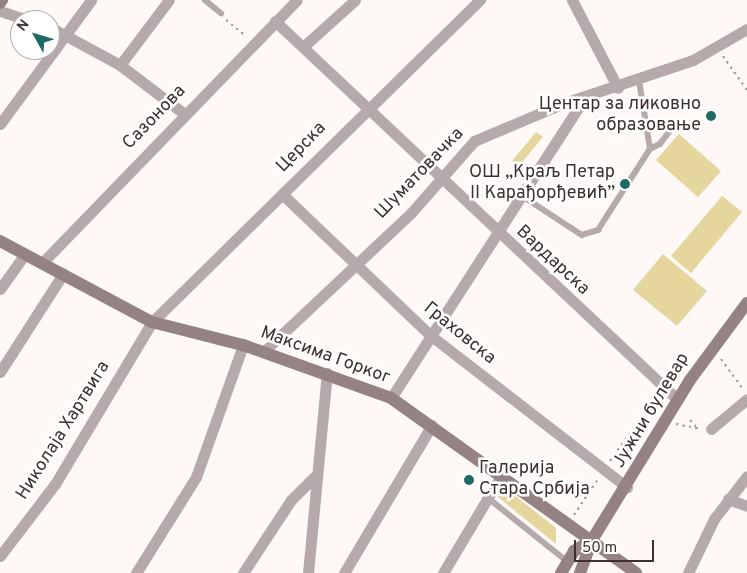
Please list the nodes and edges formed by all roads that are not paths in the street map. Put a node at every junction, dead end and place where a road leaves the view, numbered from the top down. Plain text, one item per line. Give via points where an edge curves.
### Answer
1 (91, 0) edge
2 (169, 0) edge
3 (205, 0) edge
4 (298, 0) edge
5 (355, 0) edge
6 (572, 0) edge
7 (474, 2) edge
8 (221, 13) road end
9 (275, 21) junction
10 (747, 29) edge
11 (60, 31) edge
12 (67, 33) junction
13 (303, 47) junction
14 (120, 65) junction
15 (639, 81) junction
16 (618, 88) junction
17 (584, 98) junction
18 (368, 106) junction
19 (183, 113) junction
20 (0, 124) edge
21 (675, 124) dead end
22 (650, 149) junction
23 (439, 179) junction
24 (282, 194) junction
25 (521, 195) junction
26 (496, 233) junction
27 (0, 242) edge
28 (25, 254) junction
29 (42, 263) junction
30 (354, 264) junction
31 (63, 274) junction
32 (0, 289) edge
33 (747, 303) edge
34 (152, 322) junction
35 (430, 335) junction
36 (243, 345) junction
37 (263, 352) junction
38 (0, 372) edge
39 (327, 373) junction
40 (745, 395) edge
41 (391, 398) junction
42 (678, 400) junction
43 (432, 425) junction
44 (707, 429) road end
45 (502, 474) junction
46 (747, 476) edge
47 (314, 477) junction
48 (627, 487) junction
49 (487, 497) junction
50 (728, 499) junction
51 (747, 506) edge
52 (592, 540) junction
53 (0, 556) edge
54 (564, 567) edge
55 (136, 573) edge
56 (243, 573) edge
57 (308, 573) edge
58 (344, 573) edge
59 (443, 573) edge
60 (580, 573) edge
61 (636, 573) edge
62 (688, 573) edge

1 - 12 street
2 - 14 street
3 - 8 lane
4 - 9 street, Сазонова
5 - 13 street
6 - 16 street
7 - 18 street, Церска
9 - 13 street, Вардарска
9 - 19 street, Сазонова
10 - 15 street, Шуматовачка via 717,48
11 - 12 street
12 - 14 street
12 - 20 street
13 - 18 street, Вардарска
14 - 19 street
15 - 16 street, Шуматовачка
15 - 22 lane
16 - 17 street, Шуматовачка
17 - 23 street, Шуматовачка via 483,136
17 - 25 street
18 - 23 street, Вардарска
18 - 24 street, Церска
19 - 29 street, Сазонова
21 - 22 lane via 660,144
22 - 25 lane via 603,225 588,235
23 - 26 street, Вардарска
23 - 30 street, Шуматовачка via 411,213
24 - 30 street, Граховска
24 - 34 street, Церска
25 - 26 street
26 - 35 street
26 - 42 street, Вардарска
27 - 28 main road, Максима Горког
28 - 29 main road, Максима Горког
28 - 32 street
29 - 31 main road, Максима Горког
30 - 35 street, Граховска
30 - 37 street, Шуматовачка
31 - 34 main road, Максима Горког
31 - 38 street
33 - 42 main road, Јужни булевар
34 - 36 main road, Максима Горког
34 - 53 street, Николаја Хартвига via 60,476
35 - 41 street
35 - 48 street, Граховска
36 - 37 main road, Максима Горког
36 - 55 street via 196,477
37 - 39 main road, Максима Горког
39 - 41 main road, Максима Горког
39 - 47 street
40 - 44 street
41 - 43 main road, Максима Горког
42 - 48 main road, Јужни булевар
43 - 45 main road, Максима Горког
43 - 58 street
45 - 49 street
45 - 52 main road, Максима Горког
46 - 50 street
47 - 56 street via 290,500
47 - 57 street
48 - 52 main road, Јужни булевар
49 - 54 lane
49 - 59 street
50 - 51 street
50 - 62 street
52 - 54 main road, Јужни булевар
52 - 60 main road, Јужни булевар
52 - 61 main road, Максима Горког

